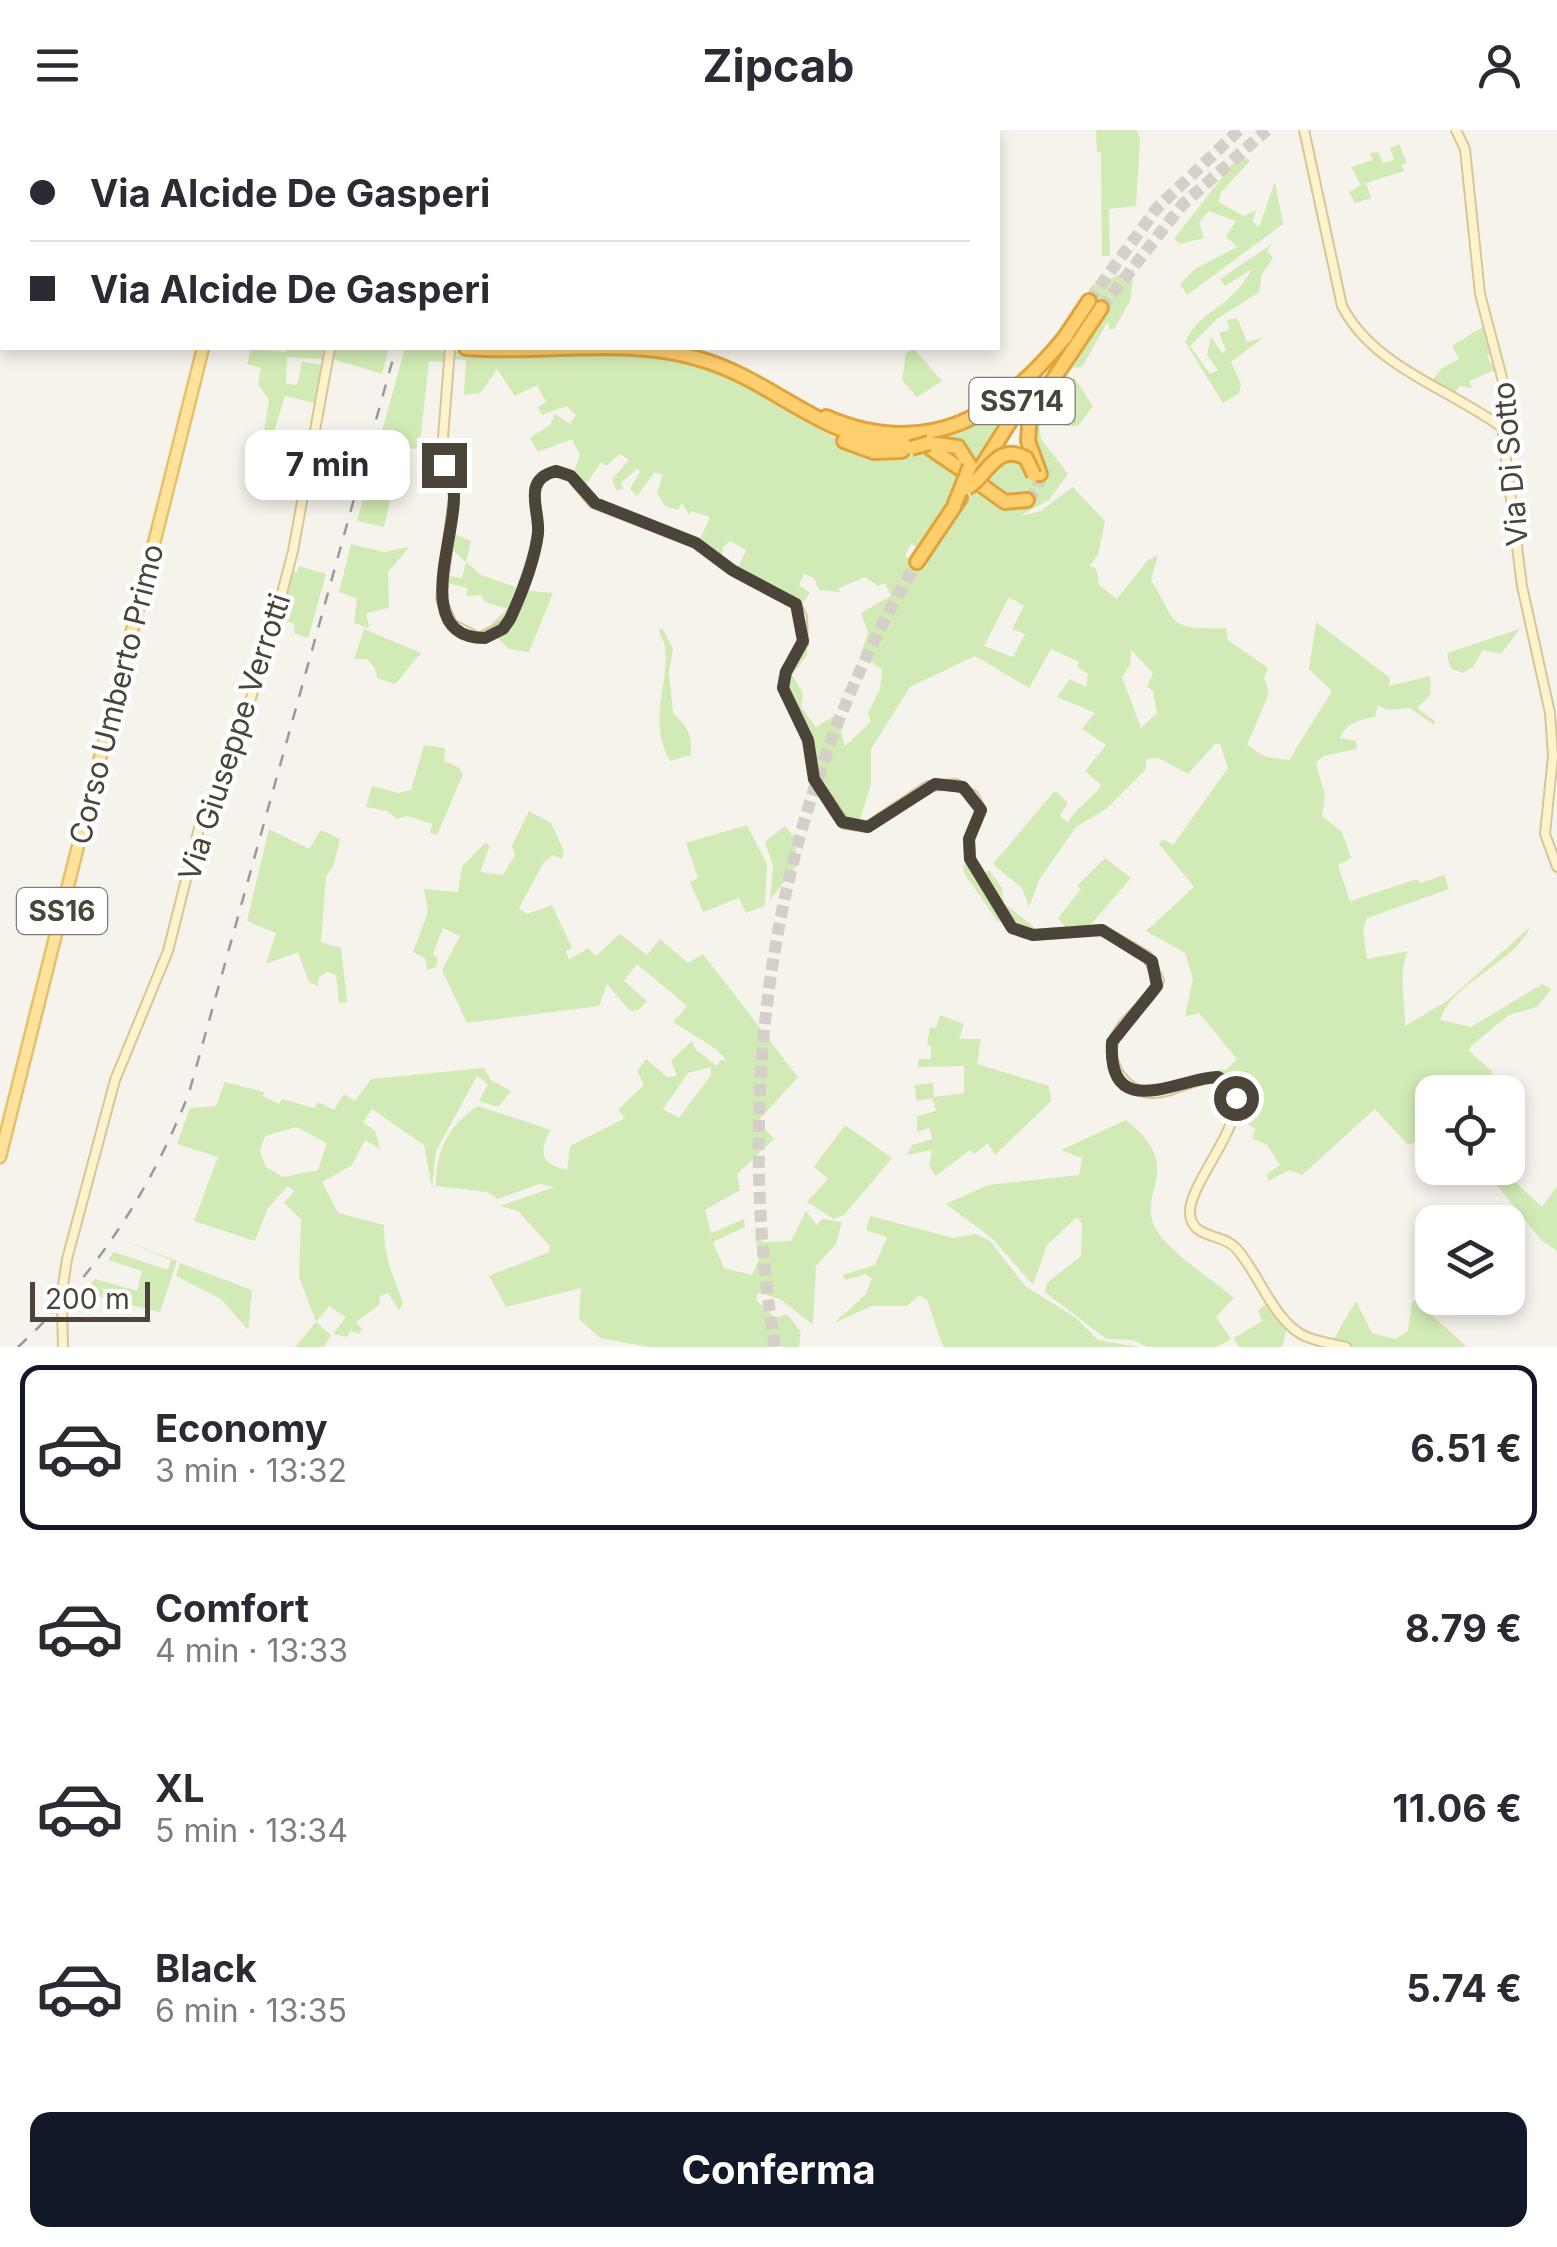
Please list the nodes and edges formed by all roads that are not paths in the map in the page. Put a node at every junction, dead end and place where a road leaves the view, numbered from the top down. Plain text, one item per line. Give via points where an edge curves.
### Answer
1 (1304, 130) edge
2 (1456, 130) edge
3 (1066, 336) junction
4 (202, 350) edge
5 (330, 350) edge
6 (450, 350) edge
7 (541, 350) edge
8 (644, 350) edge
9 (687, 350) edge
10 (1068, 353) junction
11 (774, 388) junction
12 (792, 407) junction
13 (1504, 433) junction
14 (852, 436) junction
15 (909, 446) junction
16 (975, 478) junction
17 (1026, 497) dead end
18 (954, 506) junction
19 (920, 557) tunnel mouth
20 (1557, 867) edge
21 (0, 1157) edge
22 (62, 1292) dead end
23 (62, 1304) dead end
24 (62, 1347) edge
25 (1346, 1347) edge

1 - 13 street via 1350,321 1396,364
2 - 13 street, Via Di Sotto via 1464,145 1480,294 1505,389
3 - 10 highway, SS714 via 1095,305
3 - 11 highway via 1001,402 934,431 861,429
3 - 16 highway, SS714
4 - 21 main road, Corso Umberto Primo / SS16
5 - 22 street, Via Giuseppe Verrotti via 271,635 200,824 168,951 113,1084
6 - 25 street via 442,450 454,494 441,599 452,624 479,638 506,625 538,534 535,490 556,471 571,476 595,503 696,543 794,601 803,641 783,688 808,740 814,779 837,816 848,826 868,827 935,784 963,787 981,810 969,839 970,859 1005,921 1033,935 1102,930 1148,956 1158,980 1115,1035 1112,1056 1120,1076 1150,1093 1218,1077 1236,1101 1192,1200 1194,1225 1235,1247 1296,1331
7 - 8 highway
8 - 12 highway via 716,364
9 - 11 highway
10 - 16 highway, SS714
10 - 16 highway, bridge via 1028,420 1037,474 1026,458 1008,453
11 - 14 highway
12 - 14 highway
12 - 15 highway via 858,448 888,452
13 - 20 street, Via Di Sotto via 1522,586 1552,733 1545,834
14 - 15 highway
15 - 16 highway, bridge via 958,446
16 - 17 highway via 1008,503
16 - 18 highway, bridge
16 - 18 highway, SS714, bridge
18 - 19 highway, SS714
23 - 24 street

